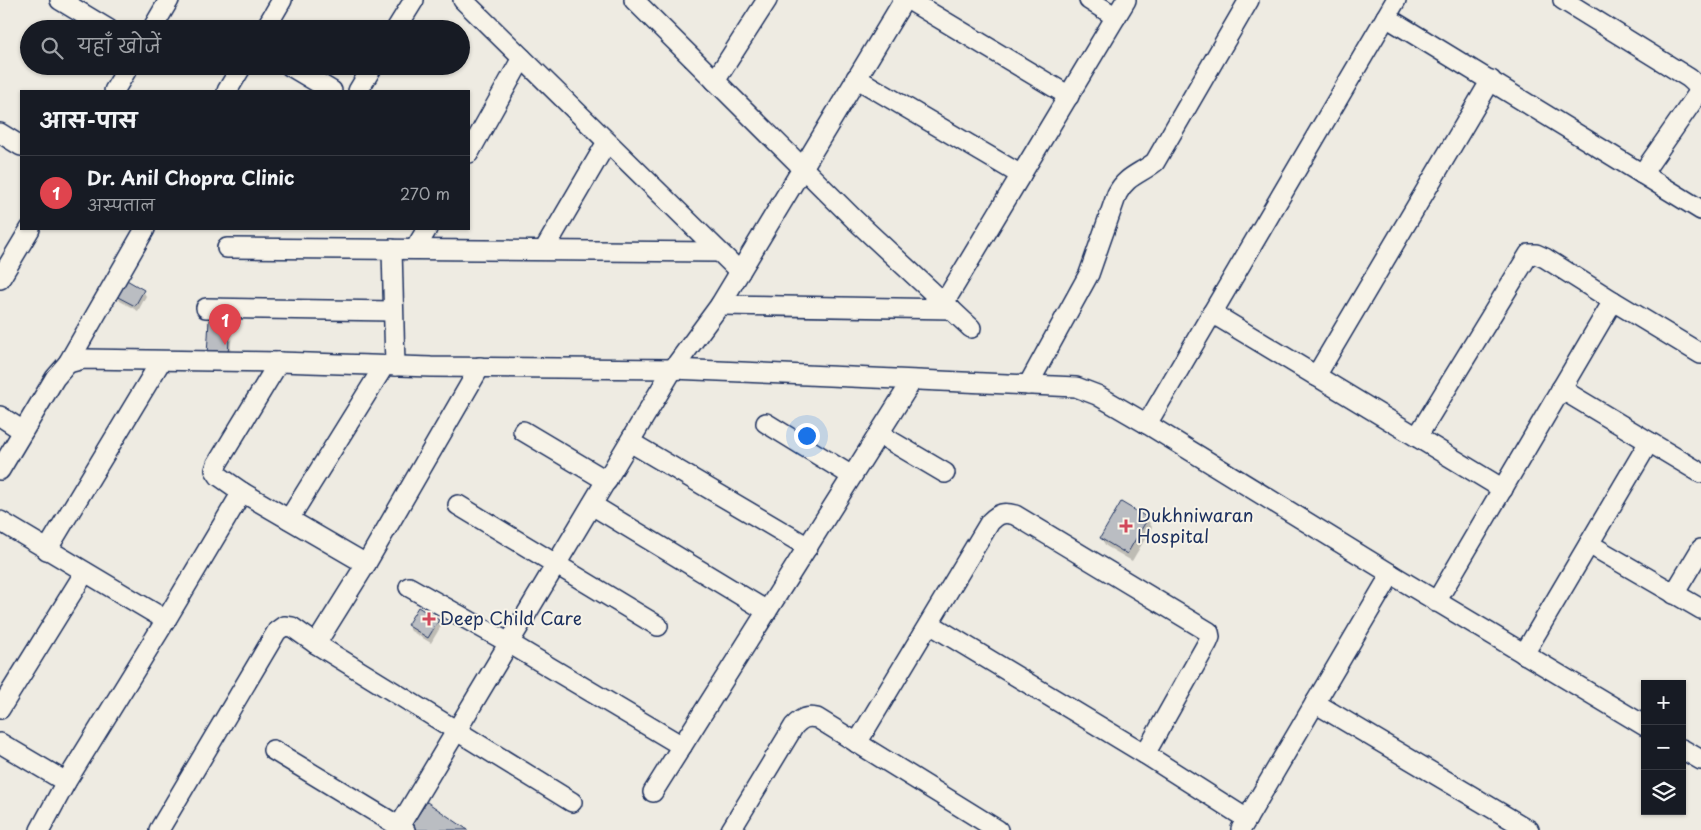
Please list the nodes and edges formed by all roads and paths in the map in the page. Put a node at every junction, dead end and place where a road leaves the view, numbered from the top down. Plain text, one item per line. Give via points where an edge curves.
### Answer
1 (60, 0) edge
2 (170, 0) edge
3 (282, 0) edge
4 (414, 0) edge
5 (463, 0) edge
6 (634, 0) edge
7 (767, 0) edge
8 (904, 0) edge
9 (909, 0) edge
10 (1089, 0) edge
11 (1126, 0) edge
12 (1249, 0) edge
13 (1396, 0) edge
14 (1563, 0) edge
15 (1386, 16) junction
16 (1116, 17) junction
17 (93, 20) edge
18 (158, 20) edge
19 (270, 20) edge
20 (402, 20) edge
21 (522, 58) junction
22 (124, 75) edge
23 (237, 75) edge
24 (305, 75) edge
25 (368, 75) edge
26 (856, 78) junction
27 (1491, 80) junction
28 (715, 81) junction
29 (115, 90) edge
30 (228, 90) edge
31 (330, 90) edge
32 (359, 90) edge
33 (1069, 96) junction
34 (0, 133) edge
35 (607, 142) junction
36 (20, 145) edge
37 (470, 151) edge
38 (802, 167) junction
39 (1642, 174) junction
40 (1020, 176) junction
41 (1701, 210) edge
42 (29, 230) edge
43 (144, 230) edge
44 (426, 230) edge
45 (227, 248) dead end
46 (392, 249) junction
47 (415, 249) junction
48 (544, 250) junction
49 (718, 252) junction
50 (740, 272) junction
51 (0, 279) edge
52 (1613, 302) junction
53 (720, 304) junction
54 (947, 306) junction
55 (206, 308) dead end
56 (392, 310) junction
57 (1212, 313) junction
58 (971, 328) dead end
59 (1701, 354) edge
60 (160, 361) junction
61 (279, 362) junction
62 (68, 363) junction
63 (389, 366) junction
64 (480, 368) junction
65 (673, 370) junction
66 (1316, 376) junction
67 (912, 380) junction
68 (1028, 385) junction
69 (1561, 389) junction
70 (766, 423) dead end
71 (1147, 424) junction
72 (8, 426) edge
73 (523, 431) dead end
74 (879, 434) junction
75 (1418, 437) junction
76 (630, 442) junction
77 (1649, 442) junction
78 (0, 470) edge
79 (946, 473) dead end
80 (1701, 473) edge
81 (852, 476) junction
82 (607, 481) junction
83 (1503, 489) junction
84 (242, 492) junction
85 (458, 505) dead end
86 (592, 505) junction
87 (289, 519) junction
88 (0, 521) edge
89 (1589, 544) junction
90 (808, 547) junction
91 (1701, 548) edge
92 (48, 550) junction
93 (366, 564) junction
94 (557, 564) junction
95 (85, 572) junction
96 (1390, 574) junction
97 (409, 587) dead end
98 (1674, 594) junction
99 (1436, 602) junction
100 (1701, 609) edge
101 (767, 610) junction
102 (166, 620) junction
103 (930, 624) junction
104 (658, 626) dead end
105 (509, 643) junction
106 (316, 644) junction
107 (1524, 654) junction
108 (1316, 703) junction
109 (0, 709) edge
110 (1643, 725) edge
111 (456, 731) junction
112 (0, 743) edge
113 (857, 743) junction
114 (682, 746) junction
115 (273, 750) dead end
116 (1686, 751) edge
117 (1145, 754) junction
118 (1701, 760) edge
119 (66, 782) junction
120 (653, 792) dead end
121 (572, 802) dead end
122 (1244, 824) edge
123 (400, 829) edge
124 (40, 830) edge
125 (159, 830) edge
126 (731, 830) edge
127 (998, 830) edge
128 (1529, 830) edge

1 - 17 street
2 - 18 street
3 - 19 street
4 - 20 street
5 - 21 street
6 - 28 street
7 - 28 street
8 - 26 street
9 - 33 street
10 - 16 street
11 - 16 street
12 - 68 street via 1155,162 1128,178 1116,194 1090,274
13 - 15 street
14 - 39 street via 1696,84 1697,95
15 - 27 street
15 - 57 street
16 - 33 street
21 - 35 street
21 - 37 street
22 - 29 street
23 - 30 street
24 - 31 street
25 - 32 street
26 - 38 street
26 - 40 street
27 - 39 street
27 - 66 street
28 - 38 street
33 - 40 street
34 - 36 street
35 - 48 street
35 - 49 street
38 - 50 street
38 - 54 street
39 - 41 street
40 - 54 street
42 - 51 street
43 - 62 street
44 - 47 street
45 - 46 street
46 - 47 street
46 - 56 street
47 - 48 street
48 - 49 street
49 - 50 street
50 - 53 street
52 - 59 street
52 - 69 street
52 - 75 street via 1545,258 1529,254
53 - 54 street
53 - 65 street
54 - 58 street
55 - 56 street
56 - 63 street
57 - 66 street
57 - 71 street
60 - 61 street
60 - 62 street via 83,359
60 - 92 street
61 - 63 street
61 - 84 street via 217,464 219,476
62 - 72 street
63 - 64 street
63 - 87 street
64 - 65 street
64 - 93 street
65 - 67 street
65 - 76 street
66 - 75 street
67 - 68 street
67 - 74 street
68 - 71 street via 1076,387 1097,395
69 - 77 street
69 - 83 street
70 - 81 street
71 - 96 street
72 - 78 street
73 - 82 street
74 - 79 street
74 - 81 street
75 - 83 street
76 - 82 street
76 - 90 street
77 - 80 street
77 - 89 street
81 - 90 street
82 - 86 street
83 - 99 street
84 - 87 street
84 - 102 street
85 - 94 street
86 - 94 street
86 - 101 street
87 - 93 street
88 - 92 street
89 - 98 street
89 - 107 street
90 - 101 street
91 - 98 street
92 - 95 street
93 - 106 street
94 - 104 street
94 - 105 street
95 - 102 street
95 - 109 street
96 - 99 street
96 - 108 street
97 - 105 street
98 - 100 street
99 - 107 street
101 - 114 street
102 - 119 street
103 - 113 street
103 - 117 street
103 - 117 street via 990,522 1006,512 1188,619 1209,632 1210,637
105 - 111 street
105 - 114 street
106 - 111 street
106 - 125 street via 292,628 284,626 278,631
107 - 110 street
108 - 122 street
108 - 128 street
111 - 121 street
111 - 123 street
112 - 119 street
113 - 126 street via 817,718 808,716 800,719
113 - 127 street
114 - 120 street
115 - 123 street
116 - 118 street
117 - 122 street
119 - 124 street

